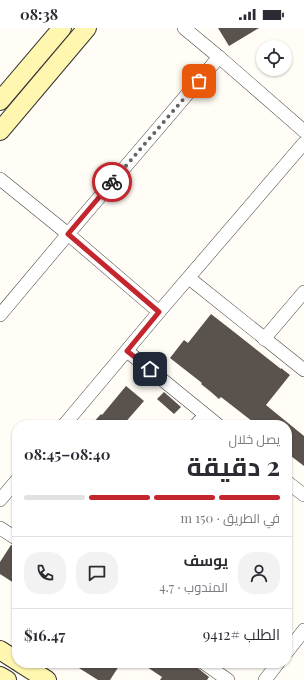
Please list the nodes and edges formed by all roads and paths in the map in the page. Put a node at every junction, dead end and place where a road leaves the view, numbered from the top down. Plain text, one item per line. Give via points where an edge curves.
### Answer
1 (62, 28) edge
2 (86, 28) edge
3 (184, 28) edge
4 (43, 51) junction
5 (219, 57) junction
6 (57, 63) junction
7 (0, 101) edge
8 (0, 131) edge
9 (304, 131) edge
10 (304, 143) edge
11 (0, 179) edge
12 (68, 234) junction
13 (188, 278) junction
14 (304, 292) edge
15 (159, 312) junction
16 (0, 315) edge
17 (264, 339) junction
18 (127, 351) junction
19 (304, 370) edge
20 (205, 415) junction
21 (68, 420) edge
22 (200, 420) edge
23 (212, 420) edge
24 (12, 486) edge
25 (292, 486) edge
26 (304, 495) edge
27 (0, 500) edge
28 (0, 528) edge
29 (12, 536) edge
30 (304, 630) edge
31 (292, 646) edge
32 (0, 650) edge
33 (12, 658) edge
34 (28, 668) edge
35 (211, 668) edge
36 (274, 668) edge
37 (0, 676) edge
38 (7, 680) edge
39 (47, 680) edge
40 (228, 680) edge
41 (265, 680) edge

1 - 4 street
2 - 6 street
3 - 5 street
4 - 6 street
4 - 7 street
5 - 9 street
5 - 12 street
6 - 8 street
10 - 13 street
11 - 12 street
12 - 15 street
12 - 16 street
13 - 15 street
13 - 17 street
14 - 17 street
15 - 18 street
17 - 19 street
18 - 20 street
18 - 21 street
20 - 22 street
20 - 23 street
24 - 27 street
25 - 26 street
28 - 29 street
30 - 31 street
32 - 33 street
34 - 39 street
35 - 40 street
36 - 41 street
37 - 38 street

